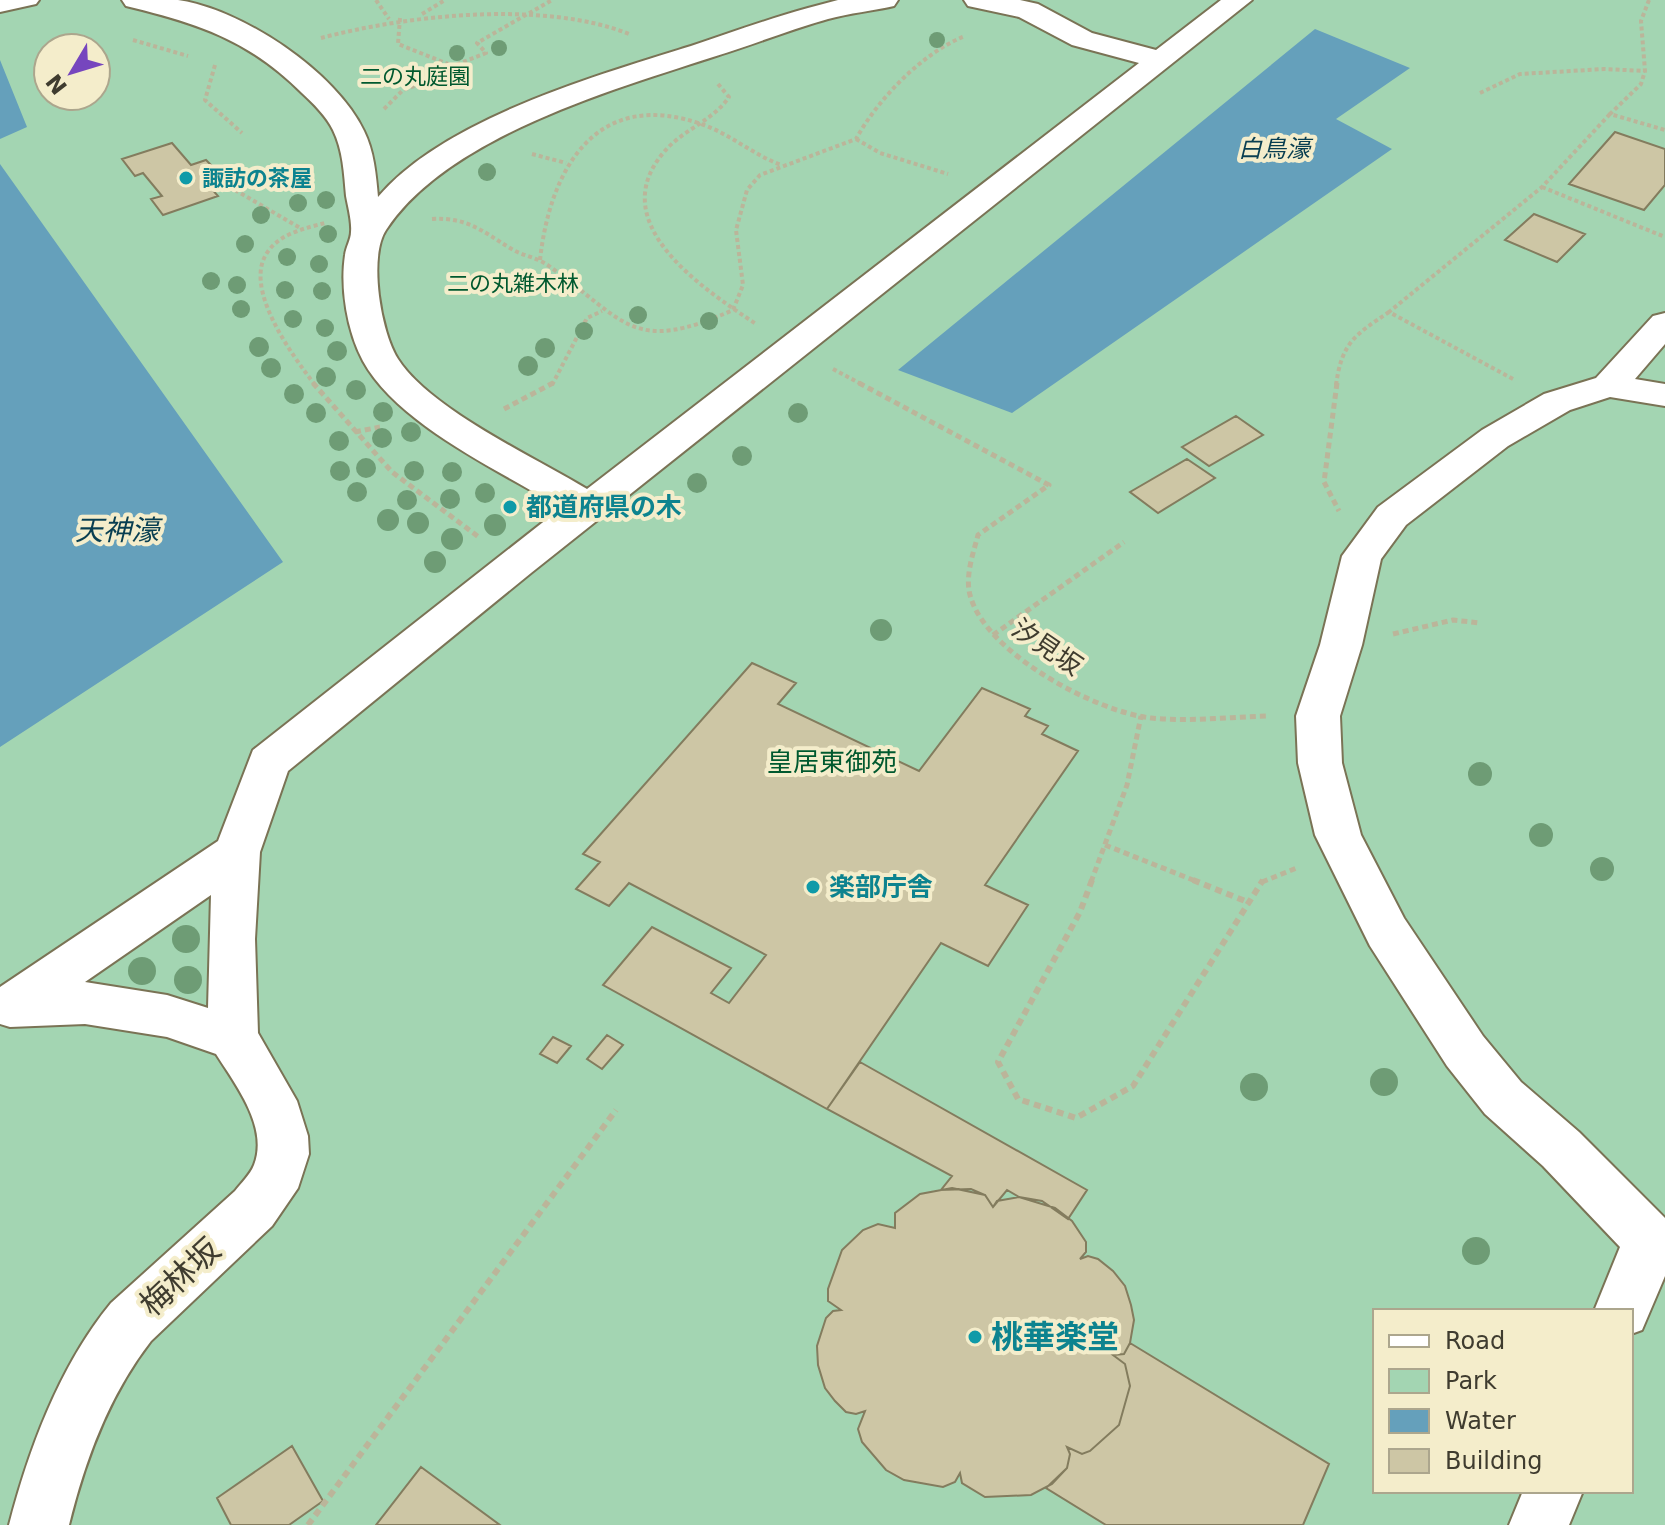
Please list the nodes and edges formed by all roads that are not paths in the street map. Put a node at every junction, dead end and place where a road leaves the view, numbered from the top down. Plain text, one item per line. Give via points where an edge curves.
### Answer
1 (29, 0) edge
2 (136, 0) edge
3 (884, 0) edge
4 (978, 0) edge
5 (1238, 0) edge
6 (0, 6) edge
7 (1160, 60) junction
8 (367, 231) junction
9 (1665, 323) edge
10 (1609, 386) junction
11 (1665, 395) edge
12 (588, 507) junction
13 (237, 852) junction
14 (7, 1006) edge
15 (233, 1038) junction
16 (1657, 1245) edge
17 (1623, 1309) edge
18 (1552, 1493) edge
19 (39, 1525) edge
20 (1539, 1525) edge

1 - 6 lane
2 - 8 street via 238,29 274,51 316,88 353,141
3 - 8 street via 816,15 631,73 480,138 402,188
4 - 7 street via 1028,10 1082,39
5 - 7 street
7 - 12 street
8 - 12 street via 361,289 366,329 383,364 417,399
9 - 10 street
10 - 11 street
10 - 16 street via 1557,402 1495,438 1392,516 1362,556 1318,716 1320,763 1338,835 1387,932 1465,1051 1503,1098
12 - 13 street via 269,762
13 - 14 street
13 - 15 street via 231,939
14 - 15 street via 85,1003 167,1016
15 - 19 street, 梅林坂 via 283,1130 279,1170 265,1194 230,1231 129,1325 85,1395
16 - 17 street
18 - 20 street

